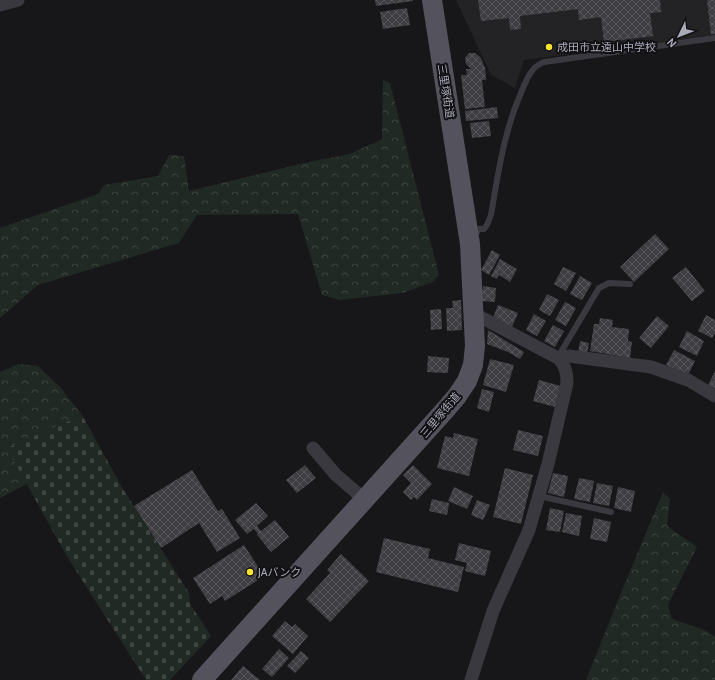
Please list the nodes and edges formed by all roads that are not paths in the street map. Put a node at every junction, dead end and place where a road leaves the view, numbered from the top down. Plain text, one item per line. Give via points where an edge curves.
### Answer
1 (18, 0) edge
2 (432, 0) edge
3 (0, 5) edge
4 (715, 38) edge
5 (470, 244) junction
6 (630, 284) dead end
7 (473, 313) junction
8 (558, 358) junction
9 (715, 396) edge
10 (313, 448) dead end
11 (539, 496) junction
12 (364, 499) junction
13 (611, 512) dead end
14 (202, 680) edge
15 (471, 680) edge

1 - 3 street
2 - 5 main road, 三里塚街道
4 - 5 lane via 537,65 524,84 510,120 488,225 479,230
5 - 7 main road, 三里塚街道
6 - 8 lane via 609,283 598,288
7 - 8 street
7 - 12 main road, 三里塚街道 via 475,346 473,365 466,381 446,409
8 - 9 street via 569,356 651,367 688,380
8 - 11 street via 566,369 567,383
10 - 12 street via 336,475
11 - 13 lane
11 - 15 street via 529,530 493,611
12 - 14 main road, 三里塚街道

